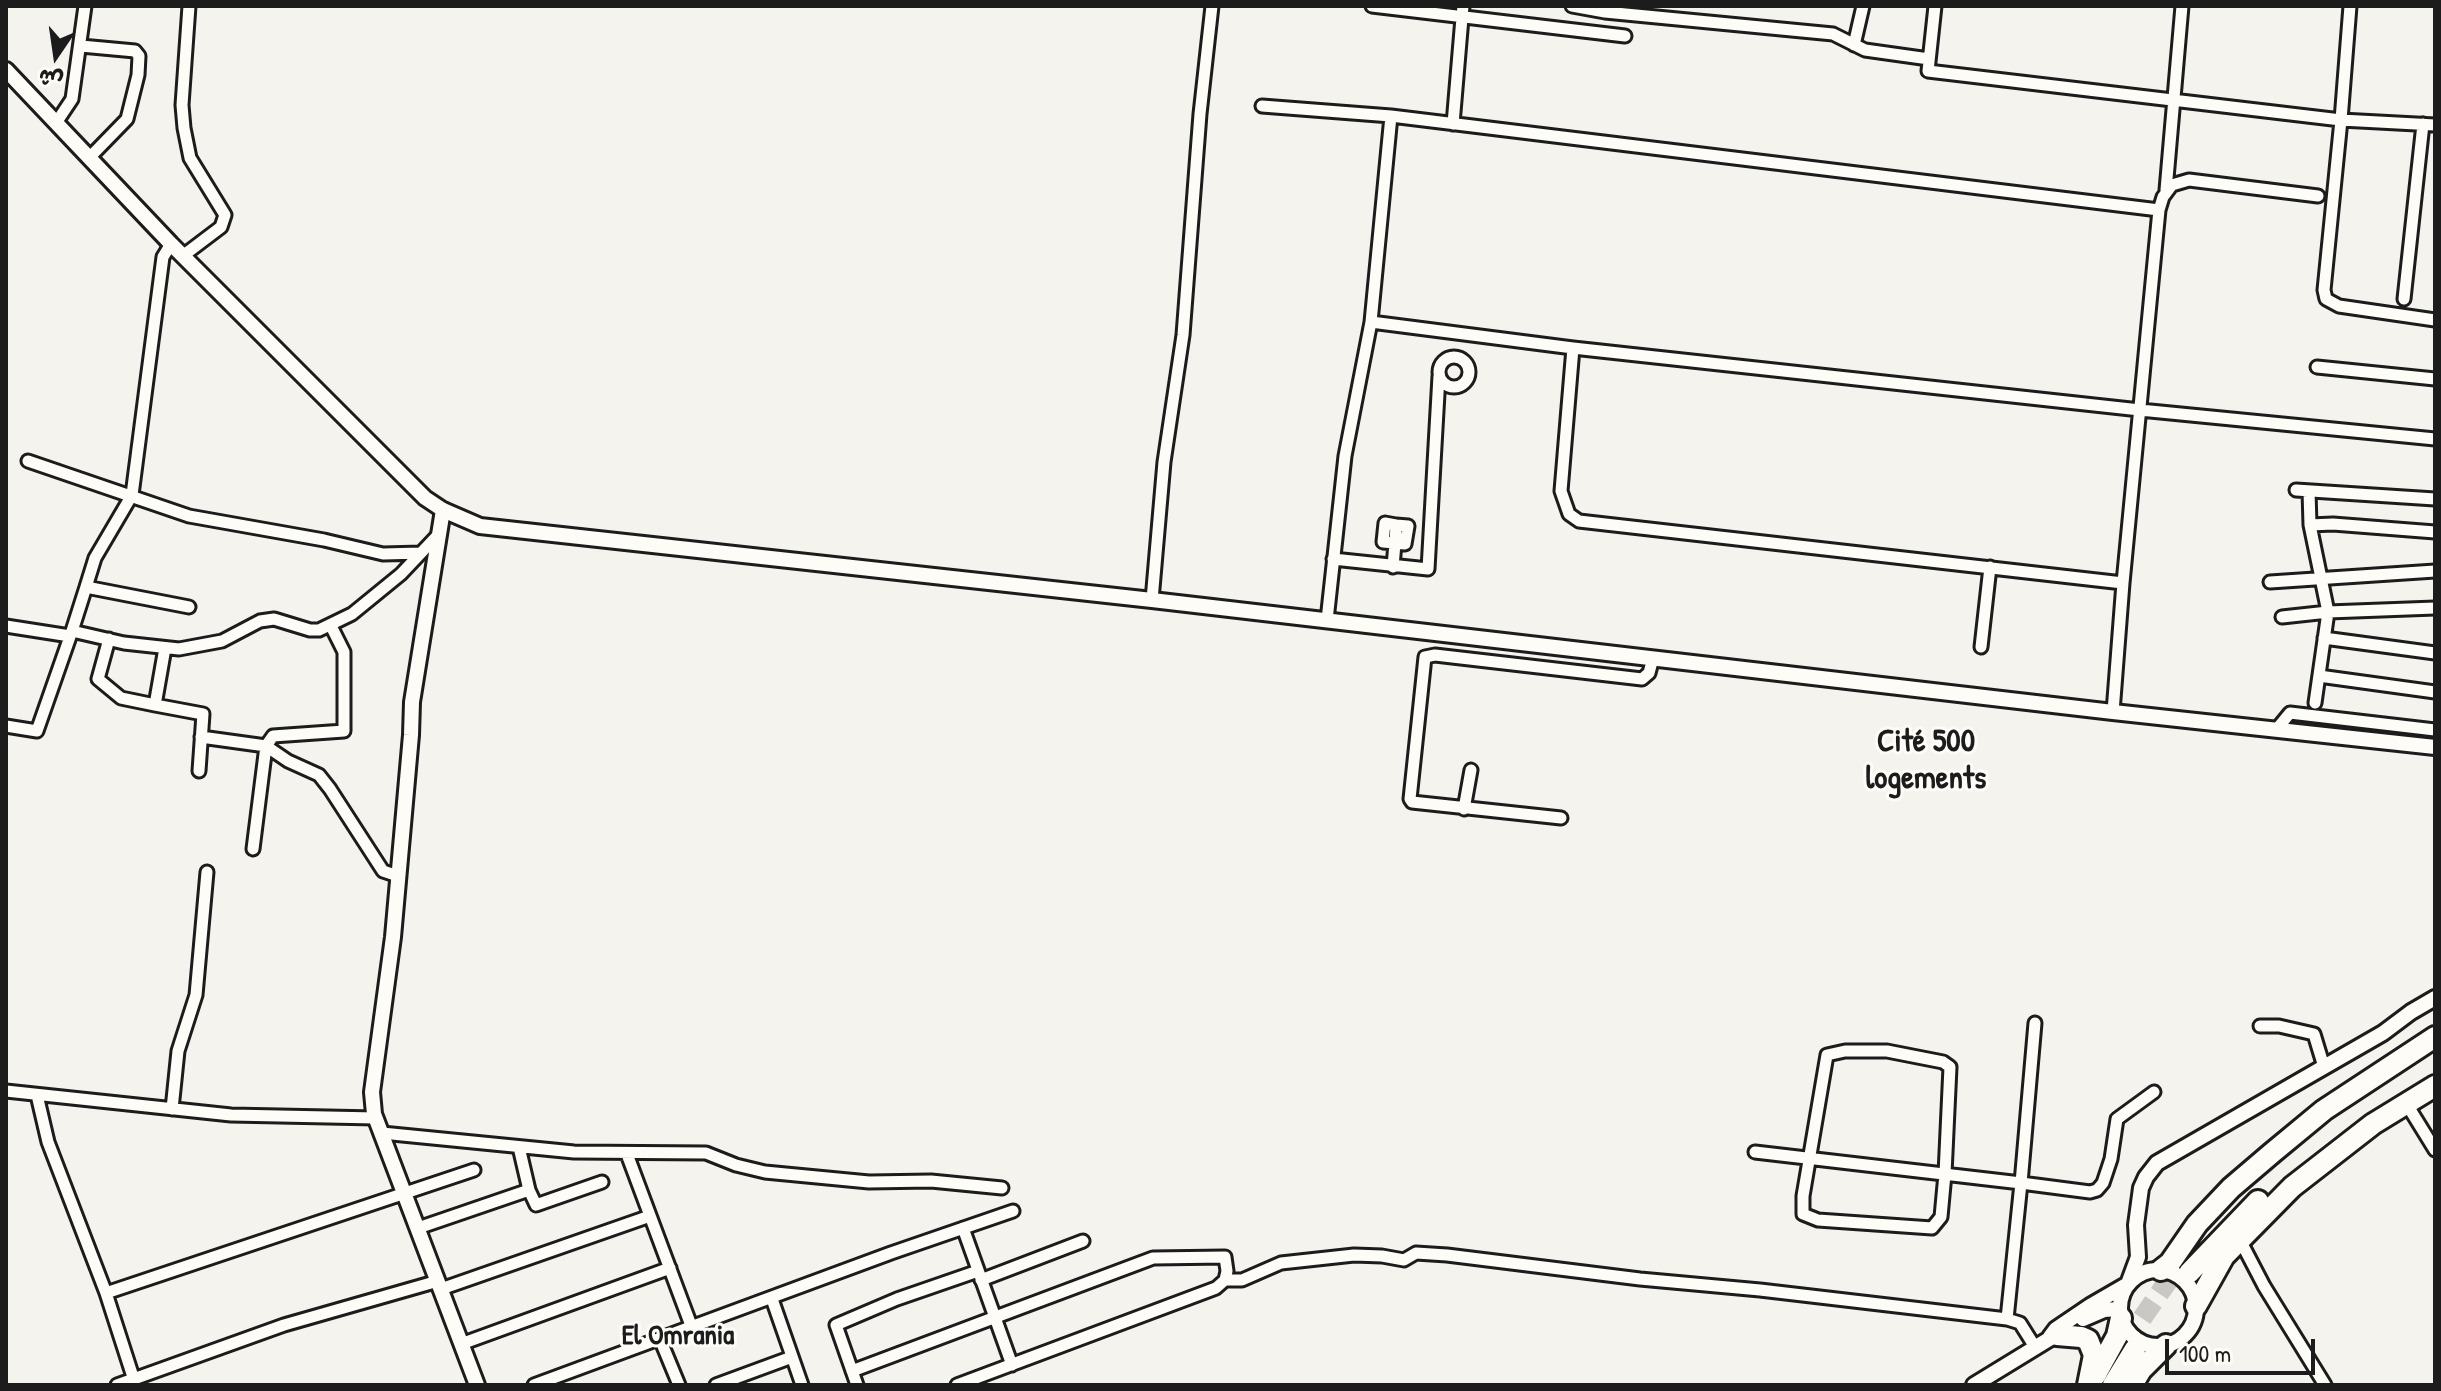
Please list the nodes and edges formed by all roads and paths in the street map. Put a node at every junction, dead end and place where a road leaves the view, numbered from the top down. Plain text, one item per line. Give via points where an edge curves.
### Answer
1 (85, 6) edge
2 (189, 6) edge
3 (1212, 6) edge
4 (1372, 6) edge
5 (1572, 6) edge
6 (1863, 6) edge
7 (1935, 6) edge
8 (2182, 6) edge
9 (2350, 6) edge
10 (1463, 12) edge
11 (1625, 36) dead end
12 (1854, 45) junction
13 (81, 46) junction
14 (1929, 59) junction
15 (6, 70) edge
16 (2174, 100) junction
17 (1262, 106) dead end
18 (1391, 116) junction
19 (2341, 120) junction
20 (56, 123) junction
21 (1453, 124) junction
22 (2429, 124) edge
23 (89, 158) junction
24 (2166, 190) junction
25 (2318, 196) dead end
26 (2159, 210) junction
27 (171, 244) junction
28 (184, 255) junction
29 (2404, 299) dead end
30 (2435, 320) edge
31 (1371, 322) junction
32 (1573, 348) junction
33 (2317, 367) dead end
34 (1439, 376) dead end
35 (2435, 379) edge
36 (2140, 410) junction
37 (2435, 439) edge
38 (28, 461) dead end
39 (2296, 490) dead end
40 (2309, 491) junction
41 (132, 495) junction
42 (2435, 499) edge
43 (443, 510) junction
44 (1396, 525) dead end
45 (2310, 525) junction
46 (2435, 532) edge
47 (437, 536) junction
48 (421, 553) junction
49 (1333, 559) junction
50 (1393, 567) junction
51 (1990, 567) junction
52 (2435, 571) edge
53 (2321, 578) junction
54 (2270, 582) dead end
55 (2123, 583) junction
56 (86, 587) junction
57 (1152, 600) junction
58 (189, 607) dead end
59 (2435, 608) edge
60 (2328, 612) junction
61 (2282, 617) dead end
62 (1327, 620) junction
63 (6, 626) edge
64 (331, 626) junction
65 (71, 633) junction
66 (2324, 638) junction
67 (109, 639) junction
68 (1981, 647) dead end
69 (165, 648) junction
70 (2435, 653) edge
71 (1653, 658) junction
72 (2319, 676) junction
73 (2435, 692) edge
74 (155, 705) junction
75 (2316, 709) junction
76 (2113, 712) junction
77 (2344, 719) junction
78 (6, 726) edge
79 (2276, 730) junction
80 (2435, 730) edge
81 (2315, 734) junction
82 (201, 737) junction
83 (2343, 737) junction
84 (266, 746) junction
85 (2435, 747) edge
86 (1471, 770) dead end
87 (199, 771) dead end
88 (1464, 809) junction
89 (1561, 818) dead end
90 (253, 849) dead end
91 (207, 872) dead end
92 (398, 876) junction
93 (2435, 998) edge
94 (2035, 1023) dead end
95 (2260, 1026) dead end
96 (2435, 1037) edge
97 (2435, 1053) edge
98 (2324, 1067) junction
99 (2435, 1071) edge
100 (2435, 1086) edge
101 (6, 1091) edge
102 (2154, 1092) dead end
103 (37, 1095) junction
104 (2406, 1103) junction
105 (172, 1109) junction
106 (376, 1118) junction
107 (382, 1133) junction
108 (519, 1147) junction
109 (2435, 1150) edge
110 (1755, 1152) dead end
111 (627, 1154) junction
112 (1809, 1158) junction
113 (474, 1170) dead end
114 (1945, 1174) junction
115 (602, 1182) dead end
116 (2021, 1183) junction
117 (1002, 1188) dead end
118 (529, 1190) junction
119 (405, 1193) junction
120 (2137, 1206) junction
121 (1013, 1211) dead end
122 (650, 1216) junction
123 (418, 1228) junction
124 (963, 1228) junction
125 (2240, 1240) junction
126 (1083, 1241) dead end
127 (670, 1268) junction
128 (2177, 1269) junction
129 (979, 1276) junction
130 (1225, 1280) junction
131 (2128, 1284) junction
132 (440, 1285) junction
133 (106, 1293) junction
134 (772, 1299) junction
135 (2196, 1306) junction
136 (2120, 1314) junction
137 (995, 1317) junction
138 (2007, 1319) junction
139 (692, 1328) junction
140 (2053, 1336) junction
141 (660, 1339) junction
142 (461, 1344) junction
143 (2166, 1345) junction
144 (2035, 1347) junction
145 (792, 1357) junction
146 (1012, 1365) junction
147 (852, 1371) junction
148 (134, 1380) junction
149 (538, 1384) edge
150 (117, 1385) edge
151 (477, 1385) edge
152 (679, 1385) edge
153 (716, 1385) edge
154 (802, 1385) edge
155 (857, 1385) edge
156 (957, 1385) edge
157 (1974, 1385) edge
158 (2089, 1385) edge
159 (2098, 1385) edge
160 (2113, 1385) edge
161 (2132, 1385) edge
162 (2325, 1385) edge

1 - 13 street
2 - 28 street via 184,128 190,158 225,215 221,227
3 - 57 street via 1183,335 1164,462
4 - 10 street
5 - 12 street via 1833,34
6 - 12 street
7 - 14 street
8 - 16 street
9 - 19 street
10 - 11 street
10 - 21 street
12 - 14 street
13 - 20 street via 72,99
13 - 23 street via 135,51 139,56 127,119
14 - 16 street via 1928,71
15 - 20 main road
16 - 19 street
16 - 24 street
17 - 18 street
18 - 21 street
18 - 31 street
19 - 22 street
19 - 30 street via 2324,295 2339,306
20 - 23 main road
21 - 26 street
22 - 29 street
23 - 27 main road
24 - 25 street via 2189,180
24 - 26 street
26 - 36 street
27 - 28 main road
27 - 41 street via 163,257
28 - 43 main road via 411,485
31 - 32 street
31 - 49 street via 1345,456
32 - 36 street
32 - 51 street via 1561,491 1569,514 1579,521
33 - 35 street
34 - 50 street via 1428,569
36 - 37 street
36 - 55 street
38 - 41 street
39 - 40 street
40 - 42 street
40 - 45 street
41 - 48 street via 189,516 383,554
41 - 56 street via 95,558
43 - 47 main road
43 - 57 main road via 480,526
44 - 50 street via 1408,526 1405,544 1395,543
45 - 46 street
45 - 53 street
47 - 48 street
47 - 92 main road via 413,688
48 - 64 street
49 - 50 street
49 - 62 street
51 - 55 street
51 - 68 street
52 - 53 street
53 - 54 street
53 - 60 street
55 - 76 street
56 - 58 street
56 - 65 street
57 - 62 main road
59 - 60 street
60 - 61 street
60 - 66 street
62 - 71 main road
63 - 65 street
64 - 69 street via 310,630 274,619 222,641
64 - 84 street via 344,652 344,731 273,736
65 - 67 street
65 - 78 street via 37,731
66 - 70 street
66 - 72 street
67 - 69 street
67 - 74 street via 98,679 121,698
69 - 74 street
71 - 76 main road
71 - 88 street via 1642,679 1425,657 1410,799 1414,804
72 - 73 street
72 - 75 street
74 - 82 street via 203,714
75 - 77 street
75 - 79 street via 2290,713
75 - 81 street
76 - 79 main road
77 - 80 street
77 - 83 street
79 - 81 main road
81 - 83 main road
82 - 84 street
82 - 87 street
83 - 85 main road
84 - 90 street
84 - 92 street via 319,775 383,871
86 - 88 street
88 - 89 street
91 - 105 street via 196,995 178,1051
92 - 106 main road via 374,1063
93 - 98 main road
94 - 116 street
95 - 98 street via 2314,1034
96 - 128 highway via 2324,1110 2231,1188 2170,1263
97 - 128 highway via 2353,1104 2259,1174
98 - 120 main road via 2157,1163 2146,1177
99 - 128 highway via 2299,1163 2225,1233
100 - 104 highway
101 - 103 street
102 - 116 street via 2117,1119 2111,1159 2097,1190
103 - 105 street
103 - 133 street via 48,1142
104 - 109 street
104 - 125 highway via 2292,1187
105 - 106 street
106 - 107 main road
107 - 108 street
107 - 119 main road
108 - 111 street
108 - 118 street
110 - 112 street
111 - 117 street via 706,1153 765,1172
111 - 122 street
112 - 114 street
112 - 114 street via 1802,1208 1803,1214 1818,1220 1928,1229 1941,1217
112 - 114 street via 1827,1055 1887,1051 1950,1067
113 - 119 street
114 - 116 street
115 - 118 street via 536,1205
116 - 138 street
118 - 123 street
119 - 123 main road
119 - 133 street
120 - 128 main road via 2152,1263
120 - 131 main road via 2138,1257
121 - 124 street
122 - 127 street
122 - 132 street
123 - 132 main road
124 - 129 street
124 - 134 street
125 - 135 highway via 2224,1256
125 - 162 street
126 - 129 street
127 - 139 street
127 - 142 street
128 - 131 main road via 2143,1273
128 - 135 main road via 2170,1272 2185,1281
129 - 137 street
129 - 147 street via 897,1299 836,1325
130 - 137 street via 1225,1257 1153,1258
130 - 138 street via 1242,1280 1281,1263 1354,1255 1404,1260 1416,1253
130 - 146 street via 1216,1288
131 - 136 main road
131 - 140 main road via 2056,1329
132 - 142 main road
132 - 148 street via 272,1329
133 - 148 street
134 - 139 street
134 - 145 street
135 - 143 main road via 2192,1327
136 - 140 main road via 2097,1312
136 - 143 main road via 2138,1341
136 - 158 highway via 2117,1336
137 - 146 street
137 - 147 street
138 - 144 street via 2020,1323
139 - 141 street
140 - 144 main road
140 - 158 highway via 2088,1340 2094,1355
141 - 149 street
141 - 152 street
142 - 151 main road
143 - 161 highway
144 - 157 main road
145 - 153 street
145 - 154 street
146 - 156 street
147 - 155 street
148 - 150 street
159 - 160 highway via 2130,1346

